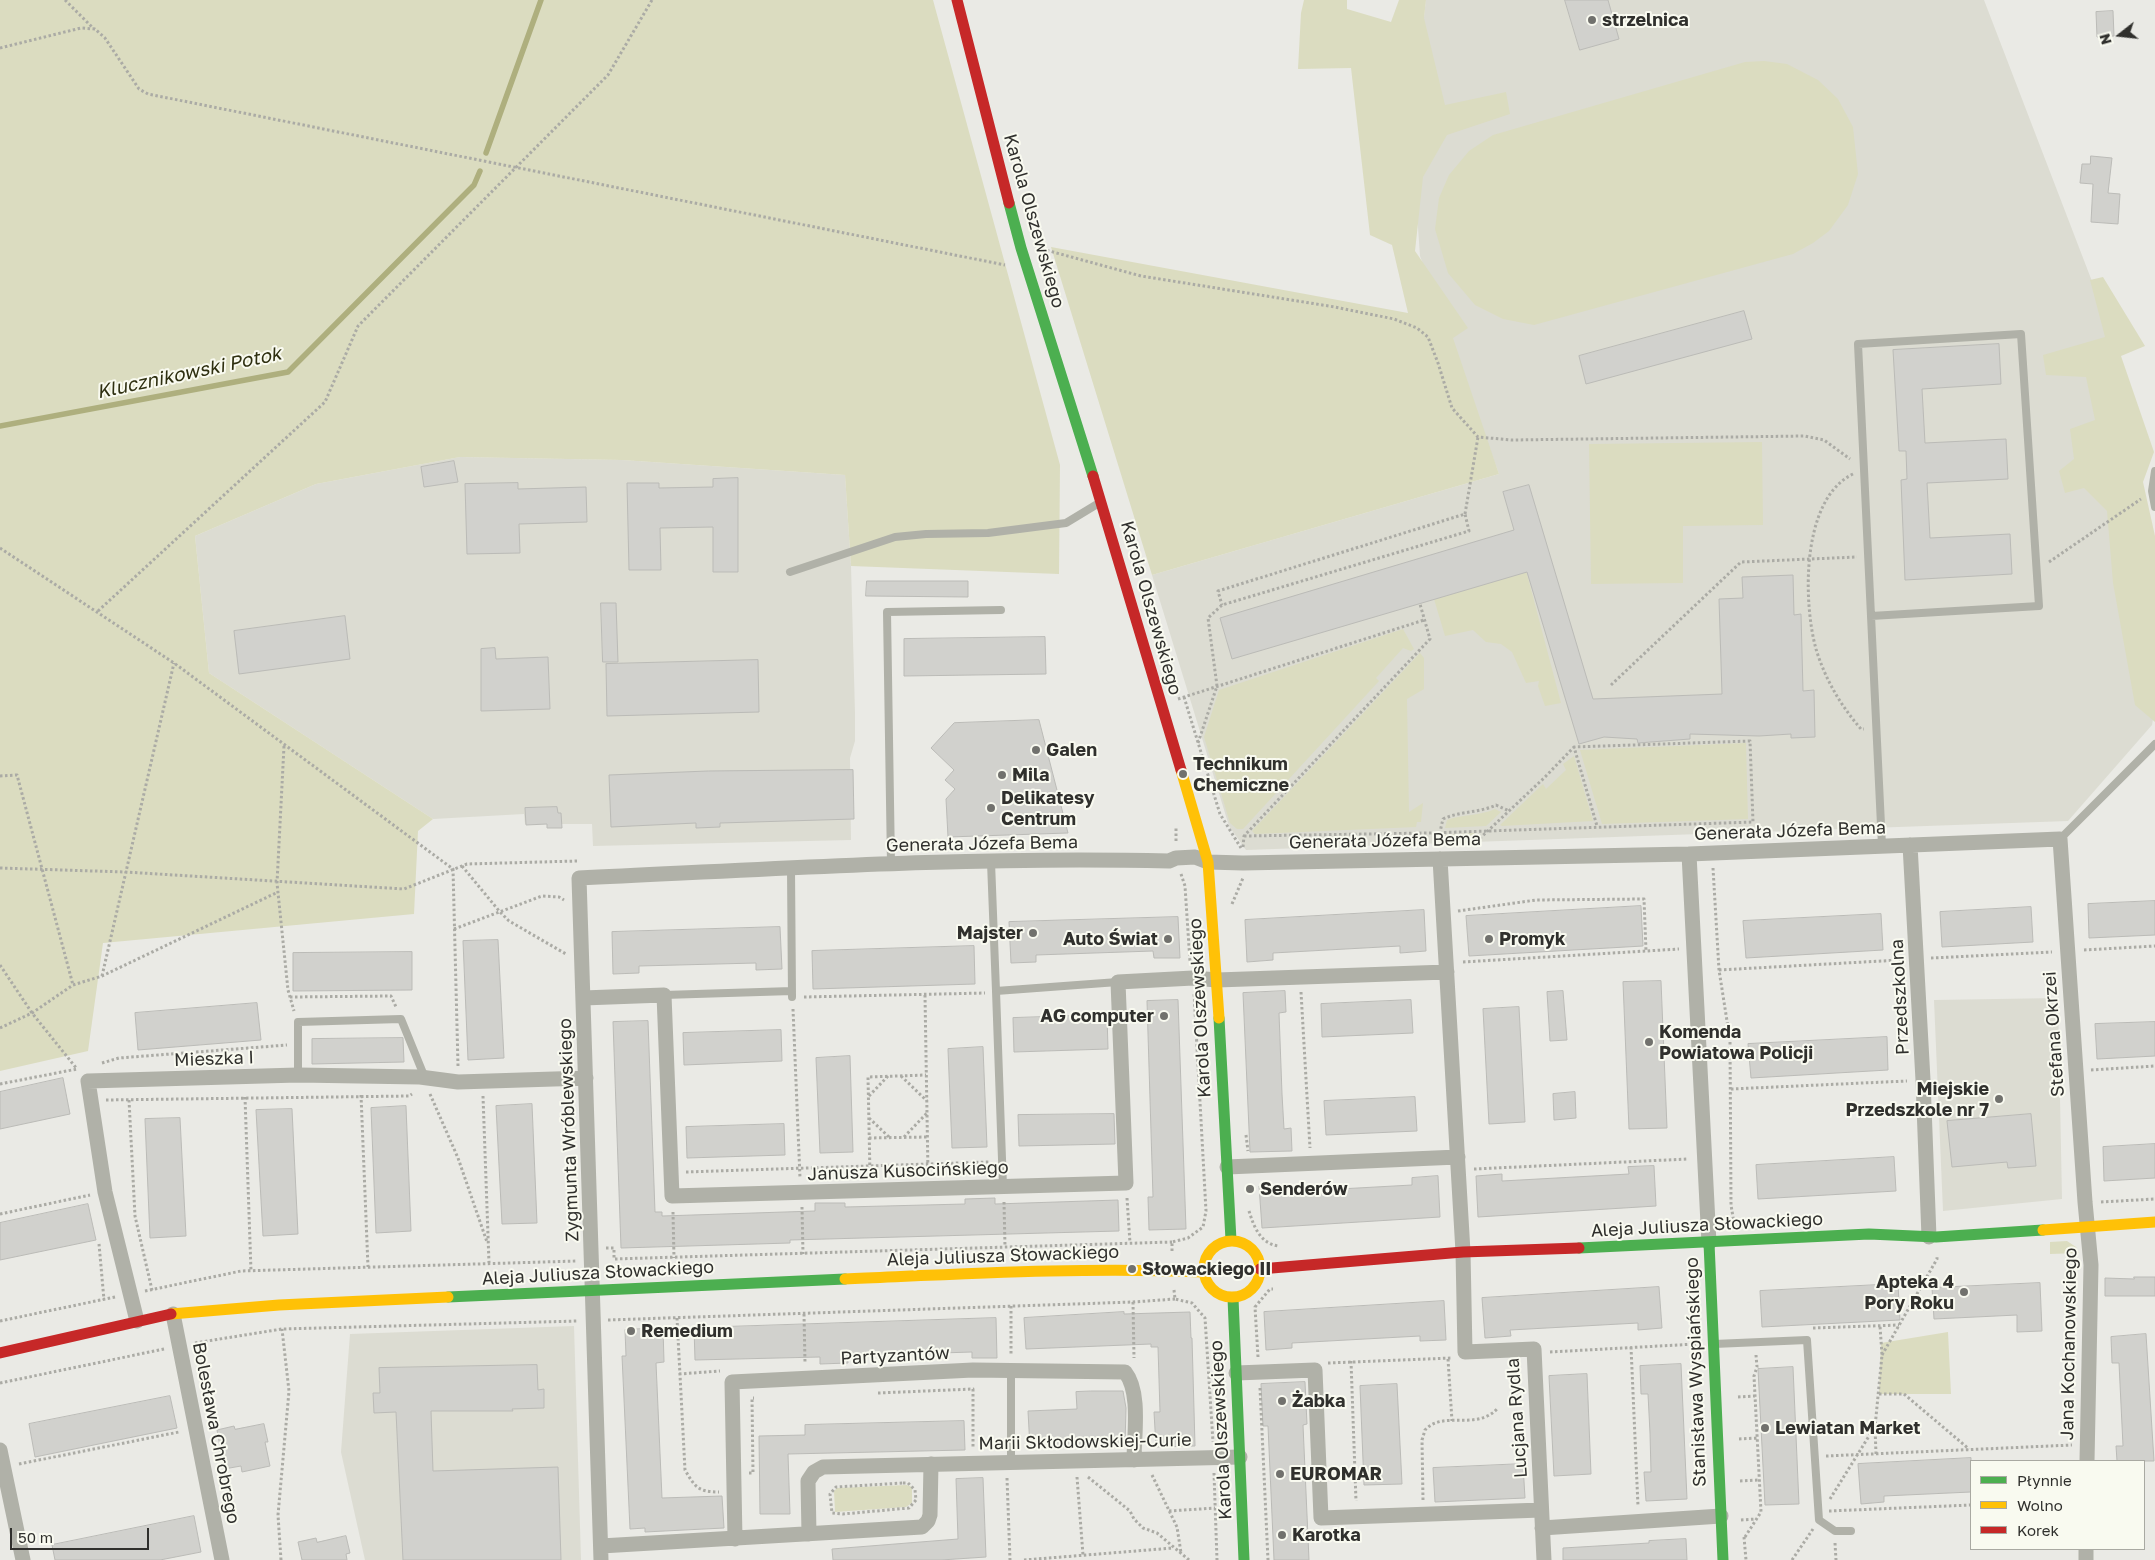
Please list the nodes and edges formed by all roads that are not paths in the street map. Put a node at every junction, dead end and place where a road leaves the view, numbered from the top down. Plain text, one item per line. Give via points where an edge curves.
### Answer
1 (957, 0) edge
2 (2155, 470) edge
3 (1101, 502) junction
4 (2155, 507) edge
5 (790, 572) dead end
6 (1001, 610) dead end
7 (1871, 616) junction
8 (2155, 744) edge
9 (2060, 839) junction
10 (1910, 845) junction
11 (1882, 846) junction
12 (1443, 852) junction
13 (1689, 854) junction
14 (991, 862) junction
15 (1208, 862) junction
16 (891, 864) junction
17 (791, 869) junction
18 (579, 878) joint
19 (1447, 968) junction
20 (1217, 980) junction
21 (1118, 982) junction
22 (996, 992) junction
23 (664, 995) junction
24 (583, 998) junction
25 (298, 1075) junction
26 (425, 1078) junction
27 (586, 1078) junction
28 (1458, 1164) junction
29 (1227, 1167) junction
30 (1003, 1187) junction
31 (2155, 1222) edge
32 (2088, 1226) junction
33 (1933, 1237) junction
34 (1231, 1240) junction
35 (1709, 1243) junction
36 (1463, 1252) junction
37 (1260, 1269) junction
38 (1203, 1272) junction
39 (594, 1290) junction
40 (1233, 1298) junction
41 (173, 1314) junction
42 (137, 1321) junction
43 (1714, 1343) junction
44 (0, 1353) edge
45 (1011, 1366) junction
46 (1236, 1373) junction
47 (0, 1450) edge
48 (1240, 1457) junction
49 (1140, 1460) junction
50 (2087, 1460) edge
51 (931, 1464) junction
52 (1009, 1468) junction
53 (1541, 1510) junction
54 (1721, 1516) junction
55 (1542, 1528) junction
56 (1851, 1531) dead end
57 (809, 1534) junction
58 (735, 1539) junction
59 (601, 1553) edge
60 (23, 1560) edge
61 (222, 1560) edge
62 (1244, 1560) edge
63 (1544, 1560) edge
64 (1723, 1560) edge

1 - 3 street, Karola Olszewskiego via 1021,248
2 - 4 lane via 2152,492
3 - 5 lane via 1066,523 988,533 894,537
3 - 15 street, Karola Olszewskiego
6 - 16 lane via 887,612
7 - 7 lane via 1858,344 2021,334 2039,606
7 - 11 lane
8 - 9 lane
9 - 10 street, Generała Józefa Bema
9 - 32 street, Stefana Okrzei
10 - 11 street, Generała Józefa Bema
10 - 33 street, Przedszkolna
11 - 13 street, Generała Józefa Bema
12 - 13 street, Generała Józefa Bema
12 - 15 street, Generała Józefa Bema
12 - 19 street
13 - 35 street, Stanisława Wyspiańskiego
14 - 15 street, Generała Józefa Bema via 1169,861 1196,857
14 - 16 street, Generała Józefa Bema
14 - 22 lane
15 - 20 street, Karola Olszewskiego
16 - 17 street, Generała Józefa Bema
17 - 18 street, Generała Józefa Bema
17 - 23 lane via 792,994
18 - 24 street, Zygmunta Wróblewskiego
19 - 20 street
19 - 28 street
20 - 21 street
20 - 29 street, Karola Olszewskiego
21 - 22 lane
21 - 30 street, Janusza Kusocińskiego via 1126,1183
22 - 30 lane
23 - 24 street
23 - 30 street, Janusza Kusocińskiego via 672,1196
24 - 27 street, Zygmunta Wróblewskiego
25 - 26 street, Mieszka I
25 - 26 lane via 298,1022 401,1020
25 - 42 street, Mieszka I via 87,1074 105,1192
26 - 27 street, Mieszka I via 458,1082
27 - 39 street, Zygmunta Wróblewskiego
28 - 29 street via 1311,1163
28 - 36 street
29 - 34 street, Karola Olszewskiego
31 - 32 street, Aleja Juliusza Słowackiego
32 - 33 street, Aleja Juliusza Słowackiego
32 - 50 street, Jana Kochanowskiego via 2091,1266
33 - 35 street, Aleja Juliusza Słowackiego via 1869,1234
34 - 37 street via 1248,1246 1259,1260
34 - 38 street via 1214,1247 1208,1254
35 - 36 street, Aleja Juliusza Słowackiego
35 - 43 street, Stanisława Wyspiańskiego
36 - 37 street, Aleja Juliusza Słowackiego
36 - 53 street, Lucjana Rydla via 1465,1352 1534,1349
37 - 40 street via 1259,1278 1249,1292
38 - 39 street, Aleja Juliusza Słowackiego via 1025,1271
38 - 40 street via 1210,1288 1224,1297
39 - 41 street, Aleja Juliusza Słowackiego via 279,1305
39 - 59 street, Zygmunta Wróblewskiego
40 - 46 street, Karola Olszewskiego
41 - 42 street, Aleja Juliusza Słowackiego
41 - 61 street, Bolesława Chrobrego
42 - 44 street, Aleja Juliusza Słowackiego
43 - 54 street, Stanisława Wyspiańskiego
43 - 56 lane via 1807,1340 1820,1514 1835,1531
45 - 49 street, Partyzantów via 1125,1372 1134,1391
45 - 52 lane
45 - 58 street, Partyzantów via 732,1382
46 - 48 street, Karola Olszewskiego
46 - 53 street via 1314,1370 1321,1518
47 - 60 street
48 - 49 street, Marii Skłodowskiej-Curie
48 - 62 street, Karola Olszewskiego
49 - 52 street, Marii Skłodowskiej-Curie via 1073,1468
51 - 52 street, Marii Skłodowskiej-Curie
51 - 57 street via 930,1516 922,1526
51 - 57 street, Marii Skłodowskiej-Curie via 823,1467 816,1470 808,1481
53 - 55 street, Lucjana Rydla
54 - 55 street
54 - 64 street, Stanisława Wyspiańskiego
55 - 63 street, Lucjana Rydla
57 - 58 street
58 - 59 street

